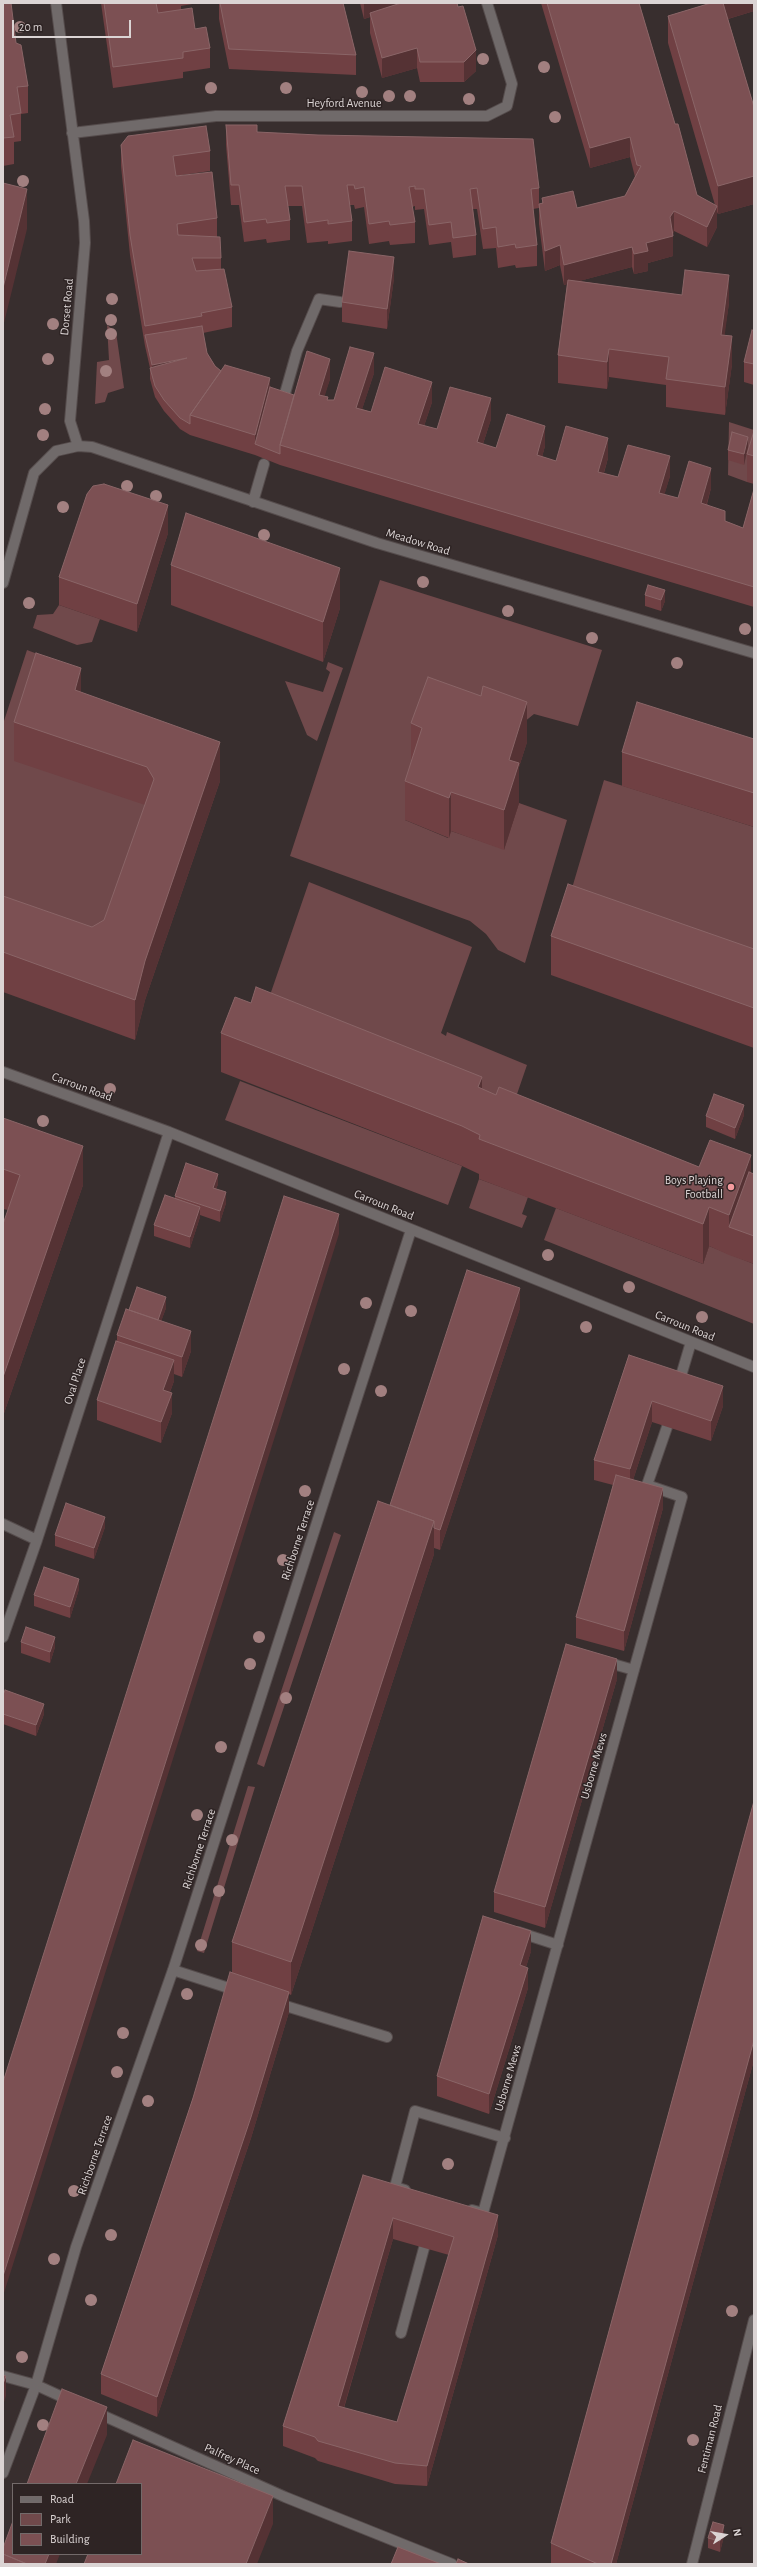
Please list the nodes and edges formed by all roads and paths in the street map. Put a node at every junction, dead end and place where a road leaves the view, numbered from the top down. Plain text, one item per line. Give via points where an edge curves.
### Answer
1 (56, 3) edge
2 (487, 3) edge
3 (72, 133) junction
4 (340, 302) dead end
5 (284, 397) edge
6 (78, 446) junction
7 (264, 464) dead end
8 (252, 502) junction
9 (3, 583) edge
10 (754, 653) edge
11 (3, 1072) edge
12 (169, 1132) junction
13 (411, 1230) junction
14 (691, 1342) junction
15 (754, 1367) edge
16 (677, 1392) edge
17 (667, 1427) dead end
18 (3, 1524) edge
19 (37, 1540) junction
20 (3, 1637) edge
21 (594, 1658) edge
22 (634, 1670) junction
23 (507, 1928) edge
24 (558, 1946) junction
25 (173, 1970) junction
26 (247, 1994) edge
27 (269, 2000) edge
28 (388, 2037) dead end
29 (505, 2138) junction
30 (417, 2193) edge
31 (461, 2206) edge
32 (424, 2248) dead end
33 (754, 2320) edge
34 (400, 2333) dead end
35 (3, 2376) edge
36 (36, 2385) junction
37 (3, 2473) edge
38 (452, 2564) edge
39 (692, 2564) edge

1 - 3 street, Dorset Road
2 - 3 street, Heyford Avenue via 512,84 507,106 487,116 216,116
3 - 6 street, Dorset Road via 85,243 70,421
4 - 5 street via 319,299 297,351
6 - 8 street, Meadow Road via 104,450
6 - 9 street via 56,451 34,473
7 - 8 street
8 - 10 street, Meadow Road via 377,543
11 - 12 street, Carroun Road
12 - 13 street, Carroun Road
12 - 19 street, Oval Place
13 - 14 street, Carroun Road
13 - 25 street, Richborne Terrace
14 - 15 street, Carroun Road
14 - 16 street
17 - 22 street, Usborne Mews via 647,1485 682,1497
18 - 19 street
19 - 20 street, Oval Place
21 - 22 street
22 - 24 street, Usborne Mews
23 - 24 street
24 - 29 street, Usborne Mews
25 - 26 street
25 - 36 street, Richborne Terrace via 76,2247
27 - 28 street
29 - 30 street via 415,2111 395,2187
29 - 31 street, Usborne Mews via 483,2213
32 - 34 street
33 - 39 street, Fentiman Road
35 - 36 street, Palfrey Place
36 - 37 street, Richborne Terrace
36 - 38 street, Palfrey Place via 285,2497

